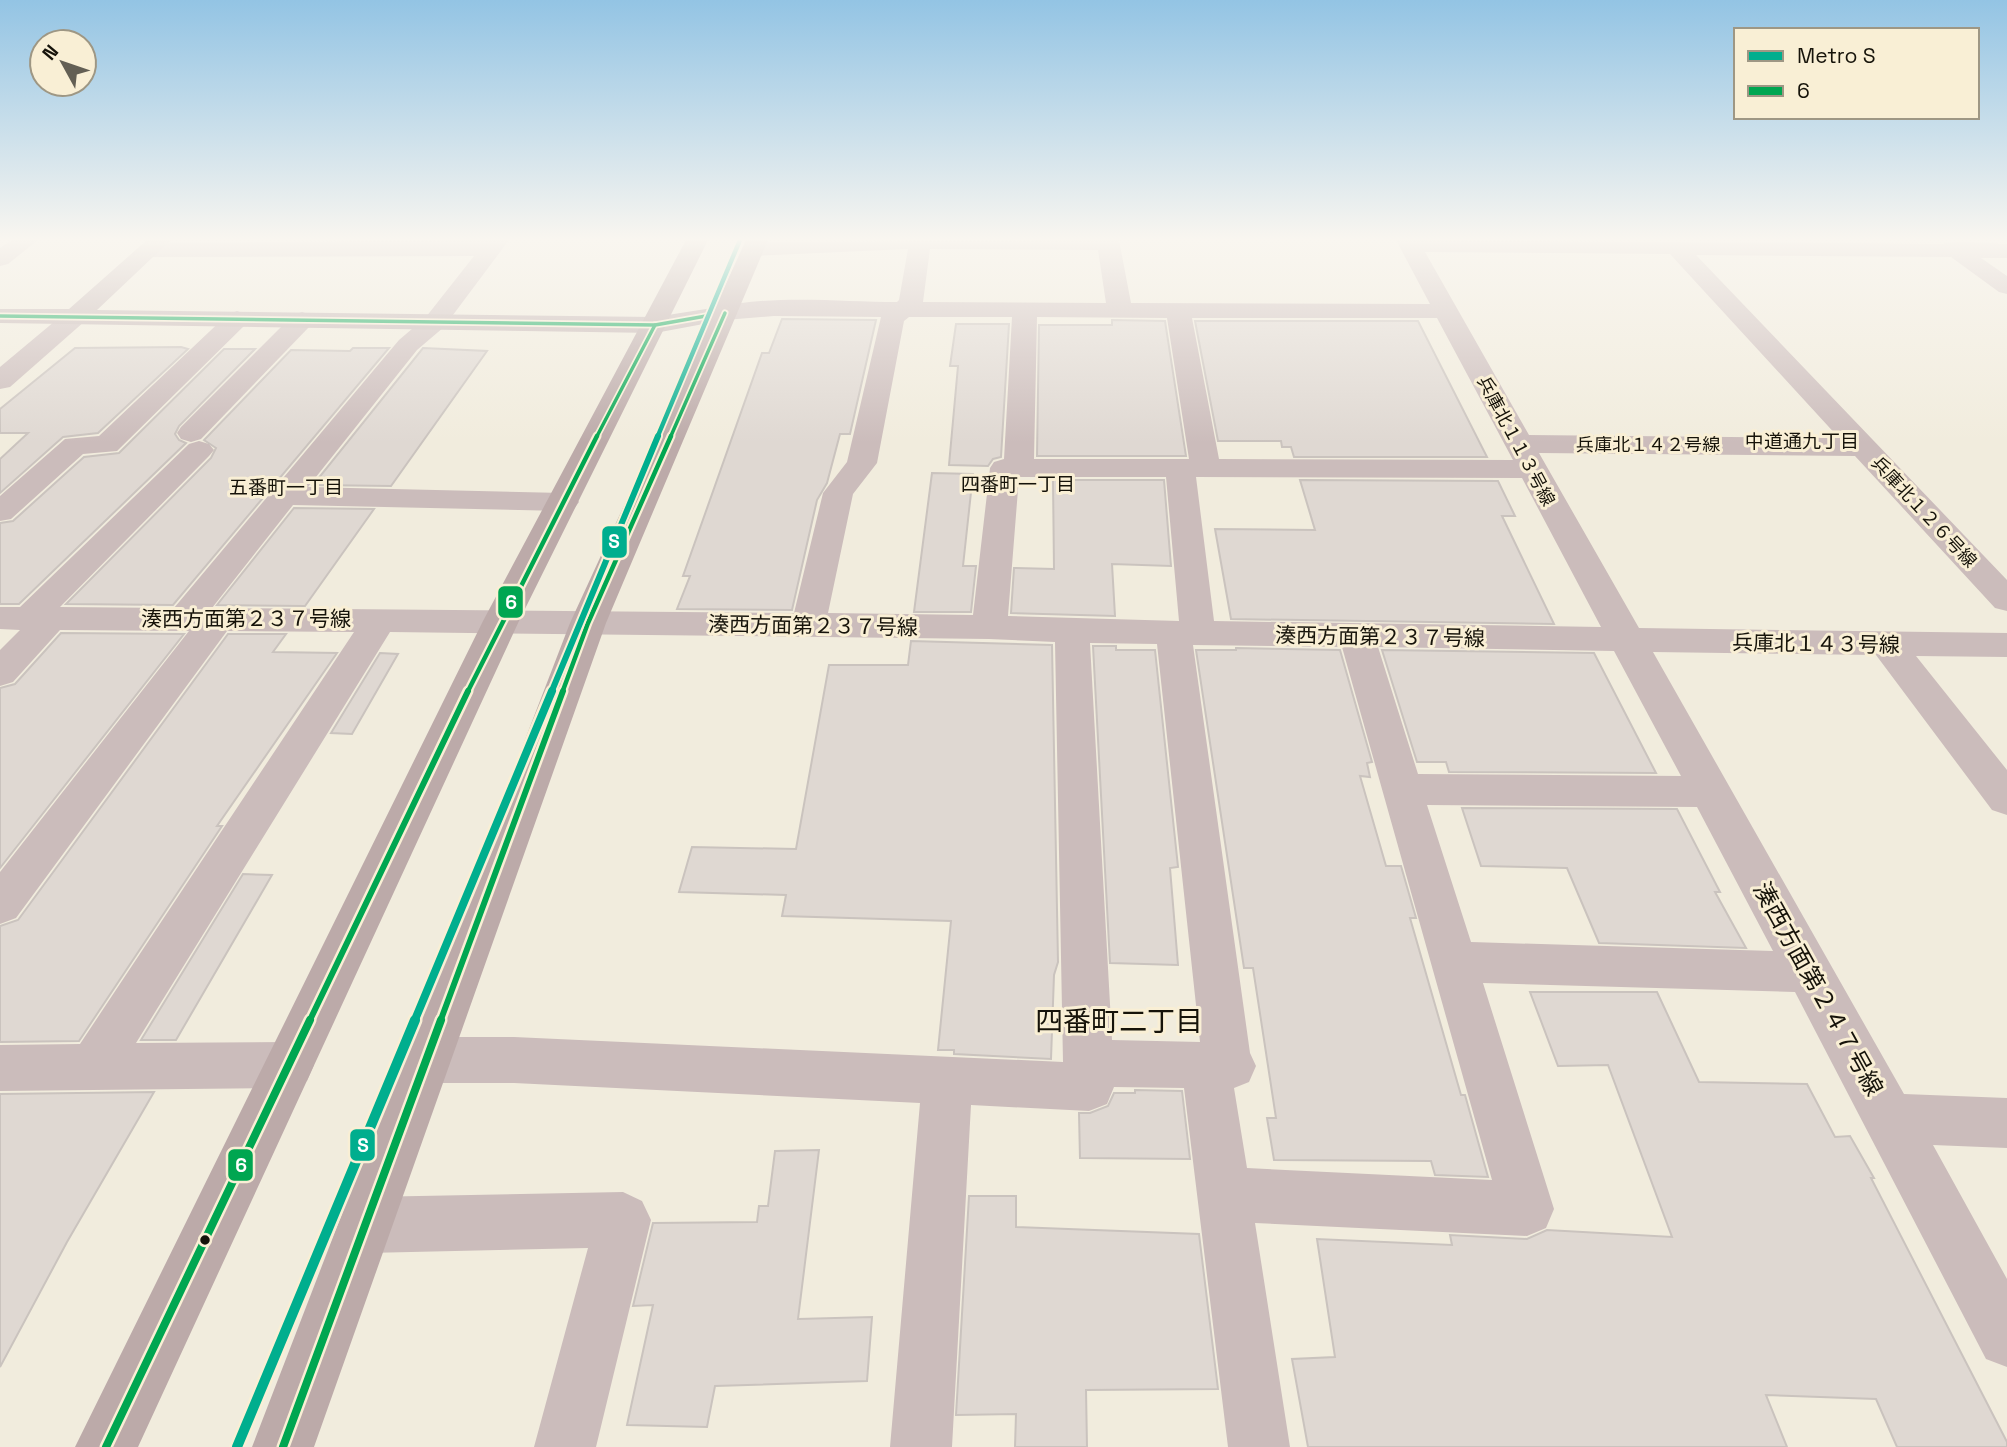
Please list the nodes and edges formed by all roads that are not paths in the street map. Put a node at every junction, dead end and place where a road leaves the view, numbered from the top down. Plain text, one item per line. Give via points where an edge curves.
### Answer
1 (85, 308) edge
2 (446, 308) edge
3 (664, 308) edge
4 (727, 308) edge
5 (905, 308) edge
6 (1444, 308) edge
7 (1732, 308) edge
8 (902, 310) junction
9 (1025, 310) junction
10 (1120, 310) joint
11 (1178, 311) junction
12 (1446, 311) junction
13 (725, 313) junction
14 (0, 316) edge
15 (76, 316) junction
16 (237, 319) junction
17 (302, 320) junction
18 (435, 322) junction
19 (655, 325) junction
20 (0, 381) edge
21 (1863, 447) junction
22 (1524, 457) junction
23 (1019, 468) junction
24 (1193, 468) junction
25 (285, 496) junction
26 (563, 502) junction
27 (0, 512) edge
28 (2007, 600) edge
29 (27, 618) edge
30 (200, 619) junction
31 (380, 620) junction
32 (501, 621) junction
33 (588, 623) junction
34 (808, 626) junction
35 (989, 627) junction
36 (1072, 631) junction
37 (1186, 633) junction
38 (1357, 637) junction
39 (1626, 641) junction
40 (1888, 645) junction
41 (2007, 645) edge
42 (0, 673) edge
43 (1402, 789) junction
44 (1709, 792) junction
45 (2007, 799) edge
46 (0, 905) edge
47 (1454, 962) junction
48 (1809, 972) junction
49 (427, 1060) junction
50 (1088, 1063) junction
51 (289, 1065) junction
52 (1228, 1067) junction
53 (0, 1068) edge
54 (93, 1068) junction
55 (947, 1080) junction
56 (1890, 1118) junction
57 (2007, 1123) edge
58 (1222, 1194) junction
59 (367, 1225) junction
60 (2007, 1338) edge
61 (106, 1447) edge
62 (283, 1447) edge
63 (565, 1447) edge
64 (921, 1447) edge
65 (1259, 1447) edge

1 - 15 street
2 - 18 street
3 - 19 main road
4 - 13 main road
5 - 8 street
6 - 12 street, 兵庫北１１３号線
7 - 21 street, 兵庫北１２６号線
8 - 9 street
8 - 13 street
8 - 34 street via 892,319 862,463 838,493
9 - 10 street
9 - 23 street
10 - 11 street
11 - 12 street
11 - 24 street
12 - 22 street, 兵庫北１１３号線
13 - 19 street
13 - 33 main road
14 - 15 street
15 - 16 street
15 - 20 street
16 - 17 street
16 - 27 street via 107,445 75,445
17 - 18 street
17 - 29 street via 195,442
18 - 19 street
18 - 25 street via 408,345
19 - 26 main road
21 - 22 street, 兵庫北１４２号線
21 - 28 street, 兵庫北１２６号線
22 - 24 street, 兵庫北１４２号線
22 - 39 street, 兵庫北１１３号線
23 - 24 street, 兵庫北１４２号線
23 - 35 street via 1004,468
24 - 37 street
25 - 26 street
25 - 30 street
26 - 32 main road
29 - 30 street, 湊西方面第２３７号線
29 - 42 street
30 - 31 street, 湊西方面第２３７号線
30 - 46 street
31 - 32 street, 湊西方面第２３７号線
31 - 54 street
32 - 33 street, 湊西方面第２３７号線
32 - 51 main road
33 - 34 street, 湊西方面第２３７号線
33 - 49 main road
34 - 35 street, 湊西方面第２３７号線
35 - 36 street, 湊西方面第２３７号線
36 - 37 street, 湊西方面第２３７号線
36 - 50 street
37 - 38 street, 湊西方面第２３７号線
37 - 52 street
38 - 39 street, 湊西方面第２３７号線
38 - 43 street
39 - 40 street, 兵庫北１４３号線
39 - 44 street, 湊西方面第２４７号線
40 - 41 street, 兵庫北１４３号線
40 - 45 street
43 - 44 street
43 - 47 street
44 - 48 street, 湊西方面第２４７号線
47 - 48 street
47 - 58 street via 1527,1209
48 - 56 street, 湊西方面第２４７号線
49 - 55 street
49 - 59 main road
50 - 52 street
50 - 55 street via 1089,1087
51 - 54 street
51 - 61 main road
52 - 58 street
53 - 54 street
55 - 64 street
56 - 57 street
56 - 60 street, 湊西方面第２４７号線
58 - 65 street
59 - 62 main road
59 - 63 street via 623,1220

